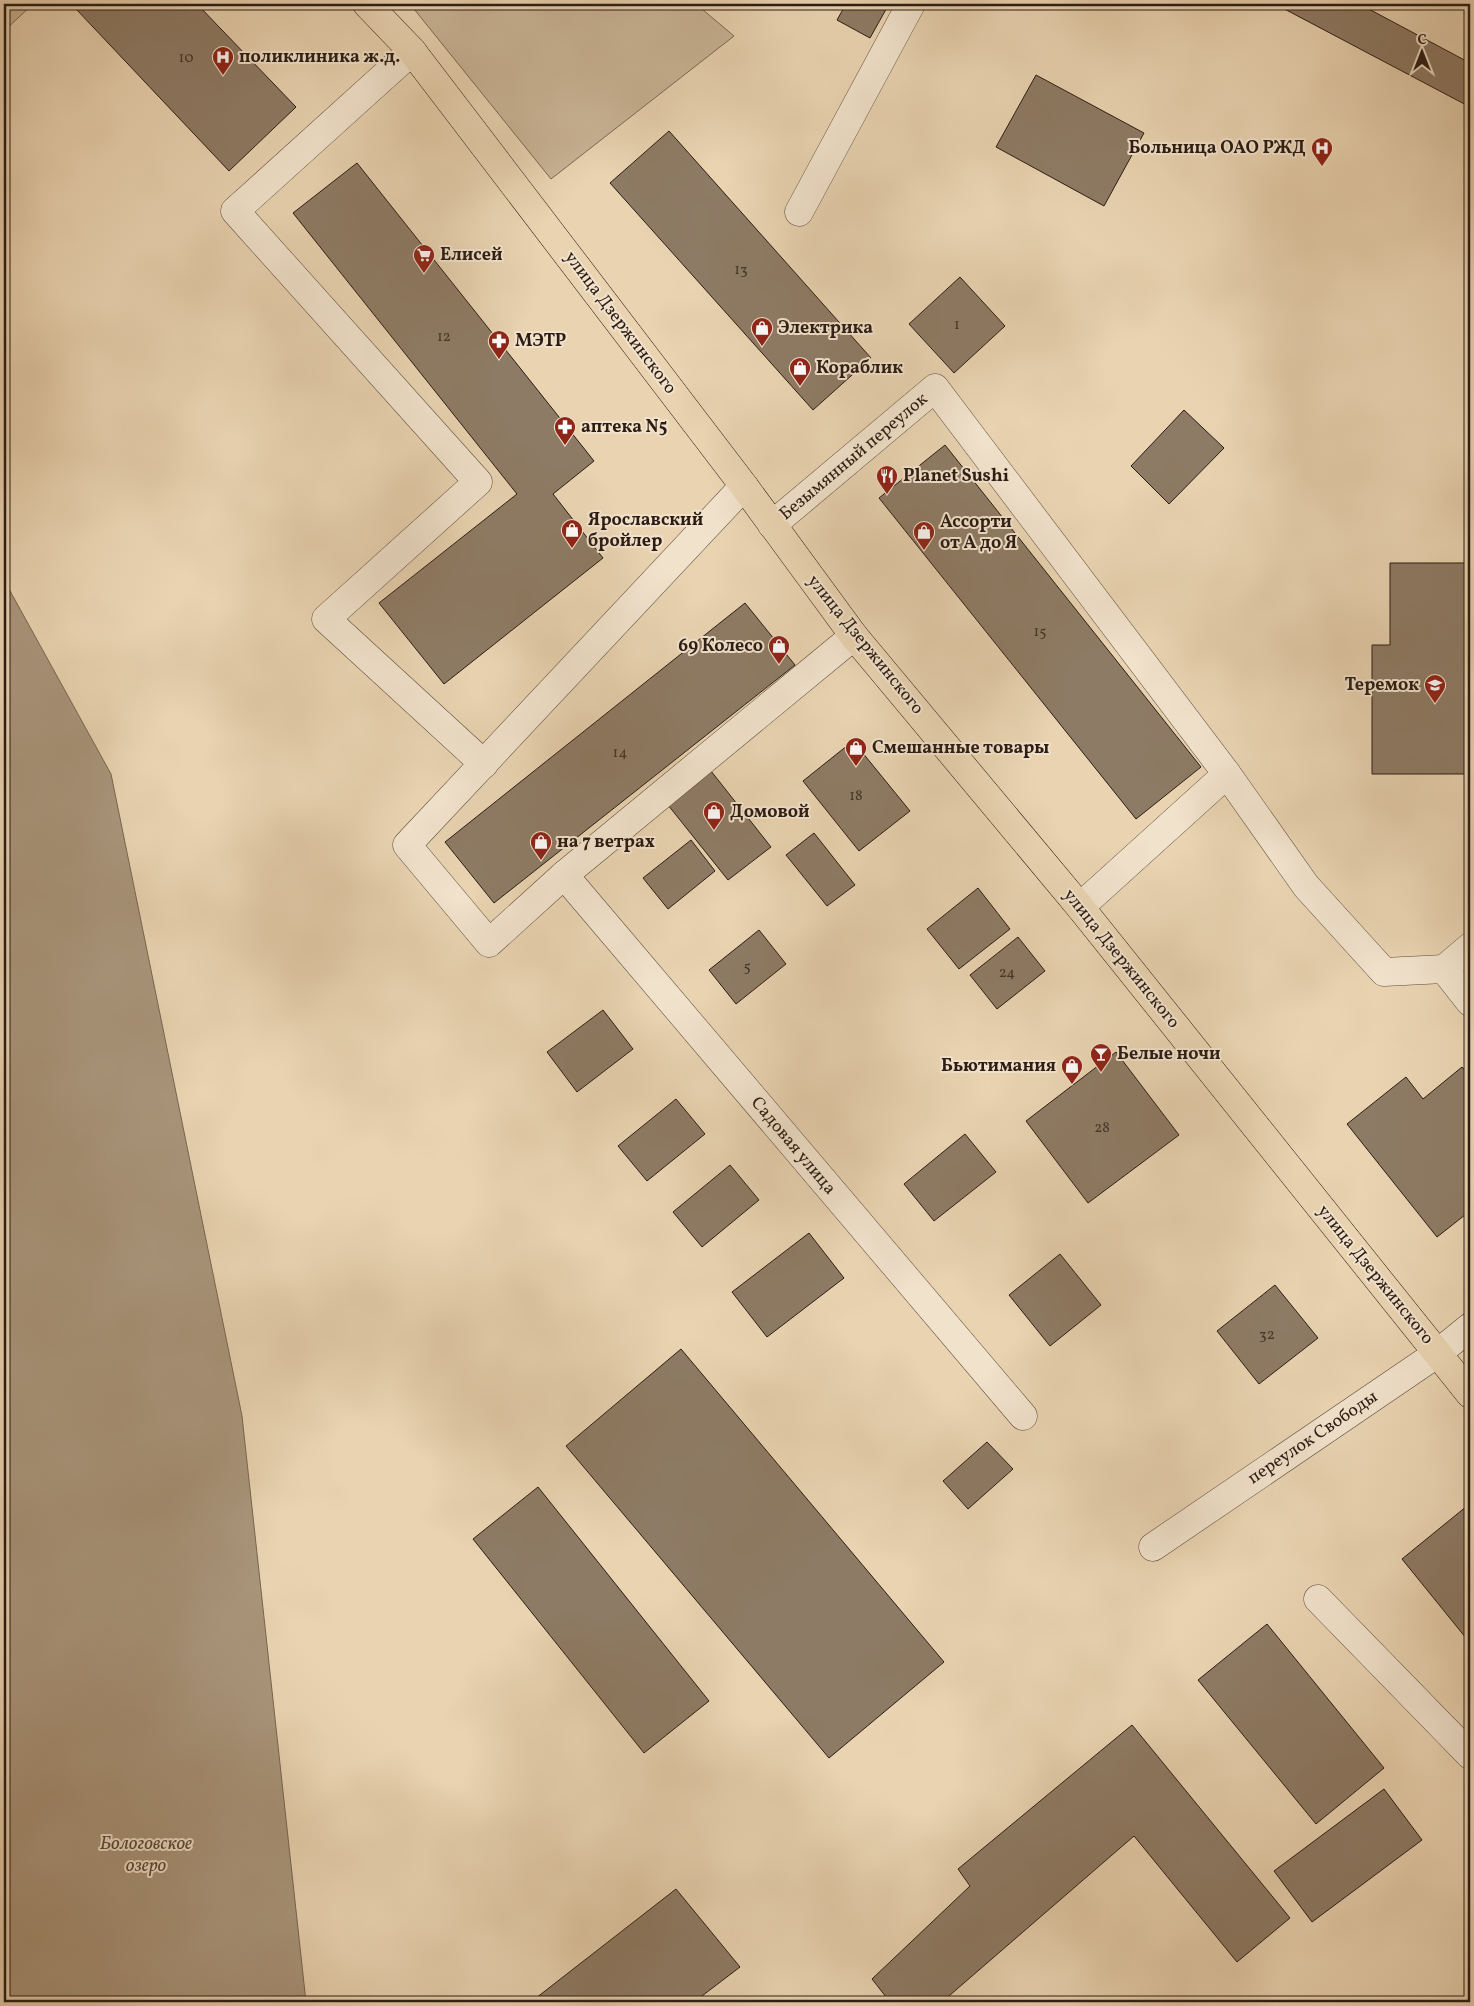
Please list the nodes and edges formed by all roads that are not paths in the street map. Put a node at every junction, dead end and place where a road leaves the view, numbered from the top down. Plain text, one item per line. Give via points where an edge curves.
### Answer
1 (367, 4) edge
2 (911, 4) edge
3 (412, 51) junction
4 (799, 212) dead end
5 (744, 486) junction
6 (772, 525) junction
7 (854, 636) junction
8 (484, 764) junction
9 (1227, 774) junction
10 (564, 875) junction
11 (1080, 907) junction
12 (1470, 947) edge
13 (1444, 969) junction
14 (1470, 1002) edge
15 (1470, 1327) edge
16 (1438, 1353) junction
17 (1470, 1394) edge
18 (1023, 1416) dead end
19 (1153, 1547) dead end
20 (1318, 1599) dead end
21 (1470, 1755) edge

1 - 3 main road, улица Дзержинского
2 - 4 street
3 - 5 main road, улица Дзержинского
3 - 8 street via 235,211 478,482 326,619
5 - 6 main road, улица Дзержинского
5 - 8 street
6 - 7 main road, улица Дзержинского
6 - 9 street, Безымянный переулок via 935,388
7 - 10 street
7 - 11 main road, улица Дзержинского
8 - 10 street via 407,845 488,943
9 - 11 street
9 - 13 street via 1306,886 1384,972
10 - 18 street, Садовая улица
11 - 16 main road, улица Дзержинского
12 - 13 street
13 - 14 street
15 - 16 street, переулок Свободы
16 - 17 main road, улица Дзержинского
16 - 19 street, переулок Свободы
20 - 21 street

